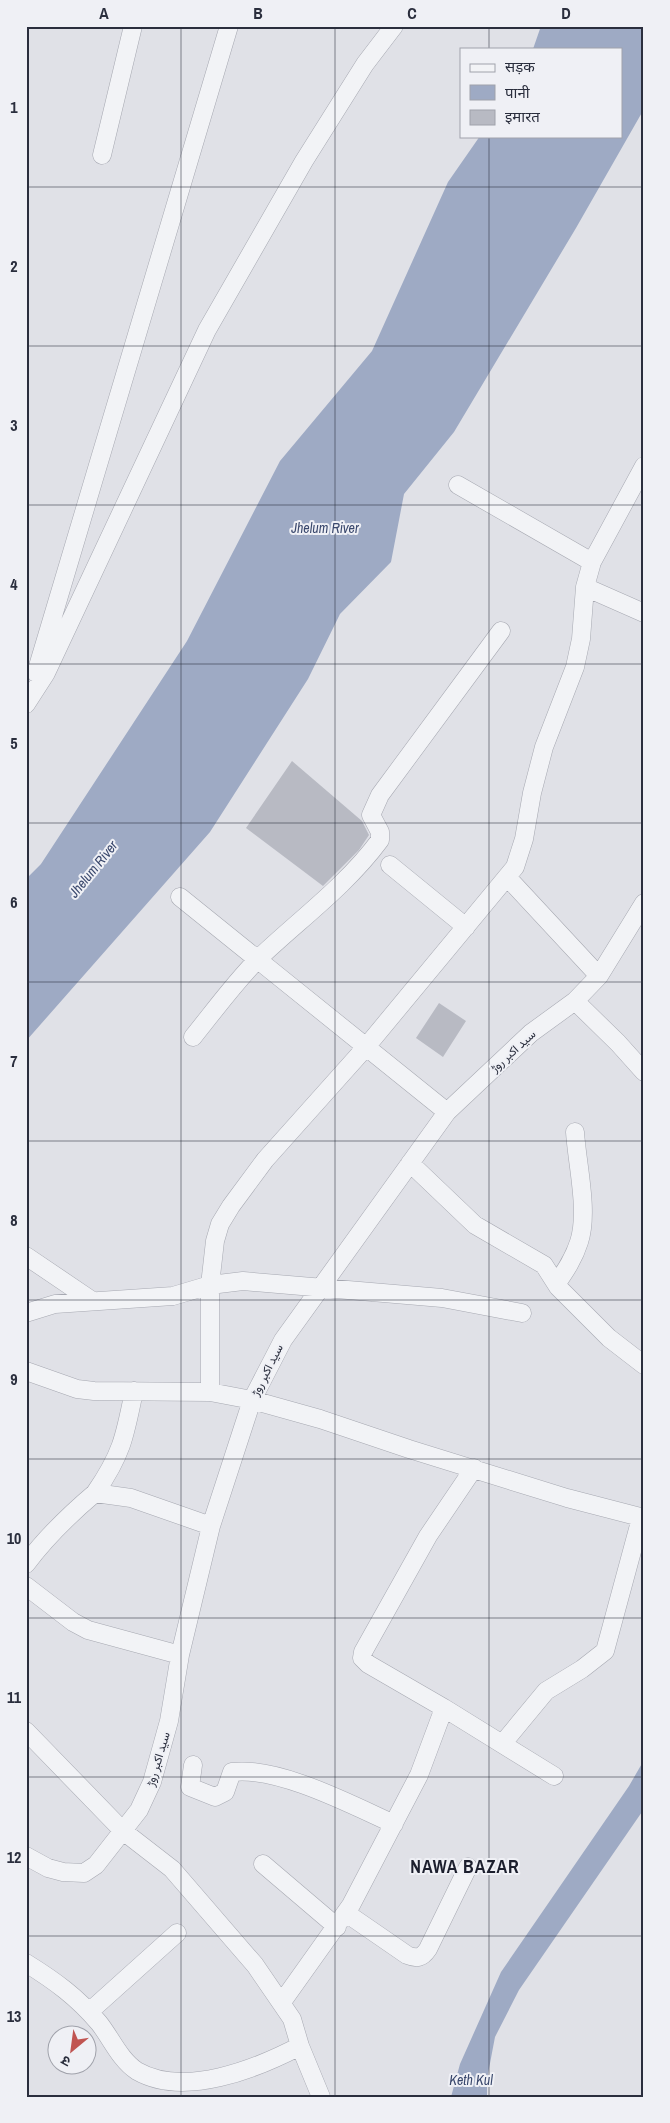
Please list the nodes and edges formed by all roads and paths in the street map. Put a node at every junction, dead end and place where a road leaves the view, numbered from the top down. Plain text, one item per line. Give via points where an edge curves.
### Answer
1 (133, 26) edge
2 (229, 26) edge
3 (394, 26) edge
4 (102, 155) dead end
5 (644, 466) edge
6 (458, 485) dead end
7 (592, 562) junction
8 (585, 586) junction
9 (644, 613) edge
10 (501, 631) dead end
11 (27, 703) edge
12 (390, 865) dead end
13 (508, 878) junction
14 (180, 896) dead end
15 (644, 903) edge
16 (466, 927) junction
17 (258, 959) junction
18 (599, 976) junction
19 (574, 1000) junction
20 (193, 1038) dead end
21 (366, 1047) junction
22 (644, 1072) edge
23 (447, 1112) junction
24 (575, 1132) dead end
25 (410, 1163) junction
26 (26, 1256) edge
27 (557, 1283) junction
28 (210, 1285) junction
29 (320, 1289) junction
30 (91, 1300) junction
31 (26, 1313) edge
32 (522, 1313) dead end
33 (644, 1365) edge
34 (26, 1371) edge
35 (134, 1391) junction
36 (210, 1392) junction
37 (252, 1400) junction
38 (474, 1468) junction
39 (95, 1493) junction
40 (642, 1518) edge
41 (211, 1526) junction
42 (26, 1564) edge
43 (26, 1586) edge
44 (180, 1655) junction
45 (444, 1708) junction
46 (26, 1732) edge
47 (503, 1743) junction
48 (193, 1765) dead end
49 (554, 1776) dead end
50 (394, 1824) junction
51 (123, 1831) junction
52 (26, 1856) edge
53 (263, 1864) dead end
54 (468, 1867) dead end
55 (342, 1920) junction
56 (177, 1933) dead end
57 (26, 1963) edge
58 (282, 2002) junction
59 (89, 2012) junction
60 (300, 2046) junction
61 (321, 2097) edge

1 - 4 street
2 - 11 street
3 - 11 street via 365,64 304,161 208,330 46,673
5 - 7 street
6 - 7 street
7 - 8 street
8 - 9 street
8 - 13 street via 581,639 575,666 544,747 524,838
10 - 17 street via 378,800 371,815 380,832 380,840 372,851 351,875
12 - 16 street
13 - 16 street
13 - 18 street
14 - 17 street
15 - 18 street, سید اکبر روڑ
16 - 21 street
17 - 20 street
17 - 21 street
18 - 19 street, سید اکبر روڑ
19 - 22 street
19 - 23 street, سید اکبر روڑ via 531,1033
21 - 23 street
21 - 28 street via 265,1160 230,1206 215,1241
23 - 25 street, سید اکبر روڑ
24 - 27 street via 582,1211 580,1240 572,1262
25 - 27 street via 475,1224 544,1265
25 - 29 street, سید اکبر روڑ
26 - 30 street
27 - 33 street via 609,1338
28 - 29 street via 243,1281
28 - 30 street via 173,1296
28 - 36 street
29 - 32 street via 442,1298
29 - 37 street, سید اکبر روڑ via 282,1340
30 - 31 street via 55,1304
34 - 35 street via 77,1389
35 - 36 street
35 - 39 street via 118,1456
36 - 37 street
37 - 38 street
37 - 41 street, سید اکبر روڑ
38 - 40 street
38 - 45 street via 428,1536 362,1658
39 - 41 street via 132,1498
39 - 42 street via 45,1538
40 - 47 street via 605,1651 546,1691
41 - 44 street, سید اکبر روڑ
43 - 44 street via 88,1630
44 - 51 street, سید اکبر روڑ via 169,1721 152,1782 139,1810
45 - 47 street
45 - 50 street via 418,1775
46 - 51 street
47 - 49 street
48 - 50 street via 190,1787 215,1797 225,1792 232,1772 271,1776 304,1785
50 - 55 street
51 - 52 street, سید اکبر روڑ via 96,1865 84,1872 48,1868
51 - 58 street via 172,1869 255,1964
53 - 55 street
54 - 55 street via 424,1956 407,1955
55 - 58 street
56 - 59 street
57 - 59 street via 73,1994
58 - 60 street via 292,2019
59 - 60 street via 125,2060 137,2070 158,2079 211,2080 277,2058
60 - 61 street

